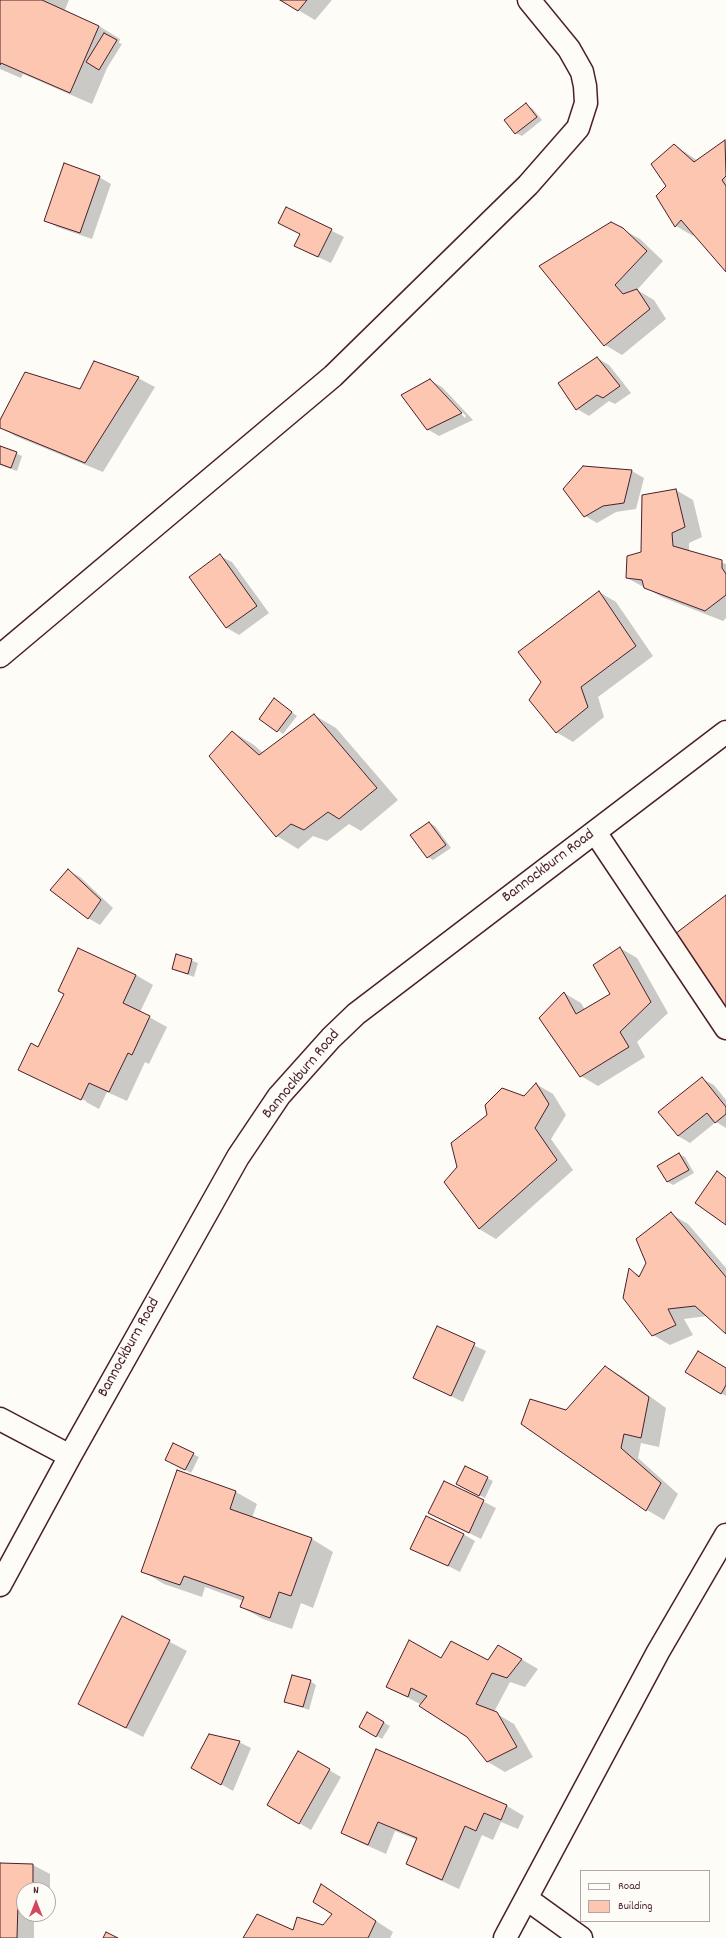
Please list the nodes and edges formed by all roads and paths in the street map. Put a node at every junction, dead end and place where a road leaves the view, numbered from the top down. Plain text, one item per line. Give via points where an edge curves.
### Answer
1 (529, 0) edge
2 (0, 656) edge
3 (726, 732) edge
4 (595, 832) junction
5 (726, 1028) edge
6 (0, 1419) edge
7 (70, 1456) junction
8 (726, 1535) edge
9 (0, 1585) edge
10 (526, 1899) junction
11 (505, 1938) edge
12 (581, 1938) edge

1 - 2 street via 569,49 582,72 586,102 578,128 528,185 333,376
3 - 4 street, Bannockburn Road
4 - 5 street
4 - 7 street, Bannockburn Road via 356,1014 279,1096 238,1157
6 - 7 street
7 - 9 street, Bannockburn Road
8 - 10 street via 658,1652
10 - 11 street
10 - 12 street

